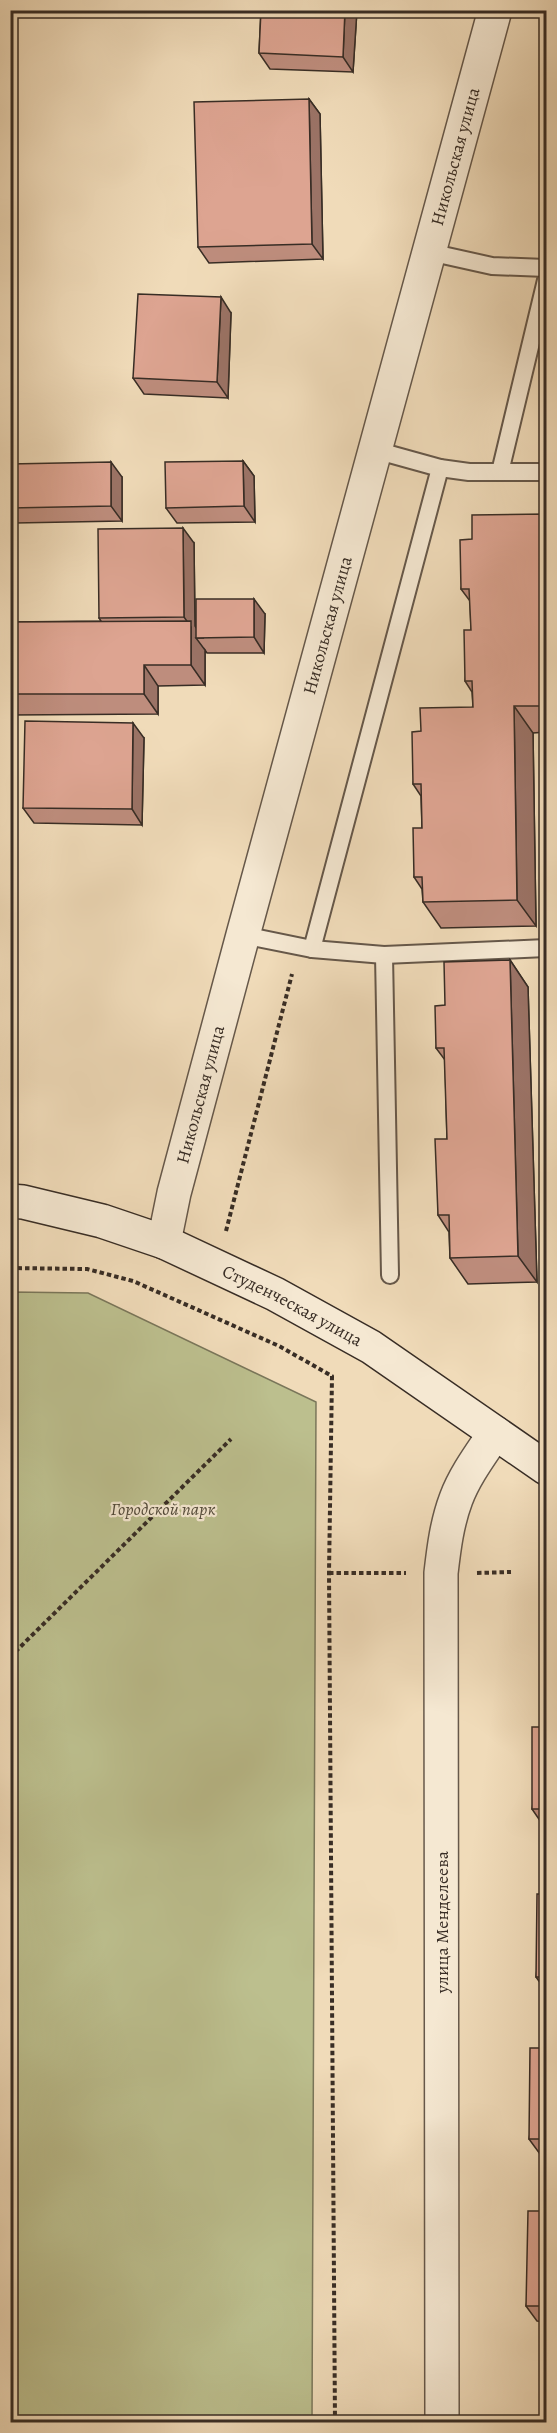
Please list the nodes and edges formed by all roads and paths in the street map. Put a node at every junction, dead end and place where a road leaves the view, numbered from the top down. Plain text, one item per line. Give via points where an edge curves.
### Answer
1 (495, 10) edge
2 (429, 252) junction
3 (546, 268) edge
4 (546, 280) edge
5 (375, 450) junction
6 (440, 468) junction
7 (500, 472) junction
8 (546, 472) edge
9 (243, 935) junction
10 (305, 948) junction
11 (546, 948) edge
12 (384, 955) junction
13 (15, 1198) edge
14 (225, 1235) dead end
15 (164, 1242) junction
16 (10, 1268) edge
17 (390, 1275) dead end
18 (495, 1433) junction
19 (231, 1439) dead end
20 (546, 1468) edge
21 (10, 1657) edge
22 (335, 2422) edge
23 (442, 2422) edge

1 - 2 street, Никольская улица
2 - 3 lane via 492,266
2 - 5 street, Никольская улица
4 - 7 lane
5 - 6 lane
5 - 9 street, Никольская улица
6 - 7 lane
6 - 10 lane
7 - 8 lane
9 - 10 lane
9 - 15 street, Никольская улица
10 - 12 lane
10 - 14 path
11 - 12 lane
12 - 17 lane
13 - 15 street, Студенческая улица
15 - 18 street, Студенческая улица via 330,1323
16 - 22 path via 87,1269 133,1281 279,1346 332,1376 329,1585
18 - 20 street, Студенческая улица
18 - 23 street, улица Менделеева via 457,1498 446,1533 441,1573
19 - 21 path

